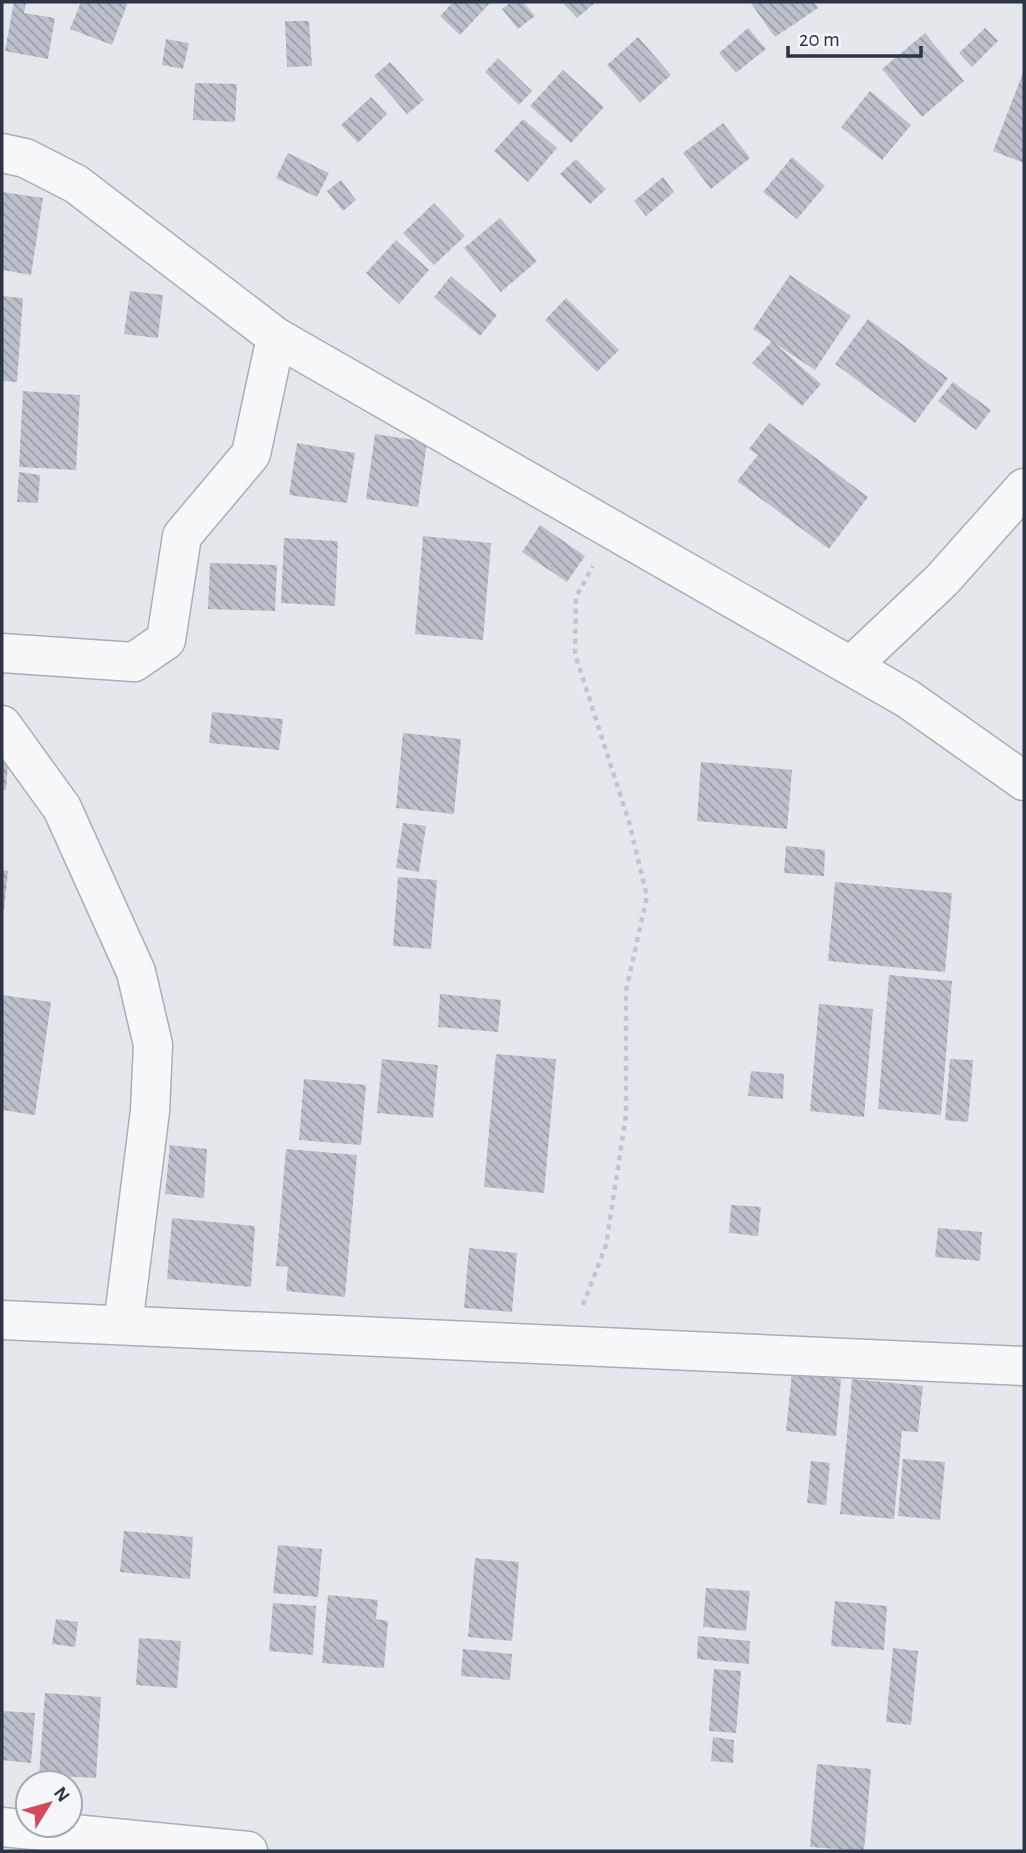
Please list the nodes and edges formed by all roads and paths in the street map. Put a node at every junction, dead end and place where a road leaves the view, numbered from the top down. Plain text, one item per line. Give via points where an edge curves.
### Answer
1 (2, 153) edge
2 (276, 337) junction
3 (1024, 488) edge
4 (613, 530) junction
5 (2, 653) edge
6 (851, 666) junction
7 (2, 725) edge
8 (1024, 781) edge
9 (2, 1320) edge
10 (123, 1325) junction
11 (568, 1345) junction
12 (1024, 1366) edge
13 (2, 1827) edge
14 (248, 1851) edge

1 - 2 street via 25,158 76,184
2 - 4 street
2 - 5 street via 251,454 182,536 166,640 134,662
3 - 6 street via 942,580
4 - 6 street
4 - 11 path via 576,597 575,654 629,822 647,896 626,991 625,1115 607,1245
6 - 8 street via 908,699
7 - 10 street via 62,808 136,972 153,1045 150,1111
9 - 10 street
10 - 11 street
11 - 12 street
13 - 14 street

